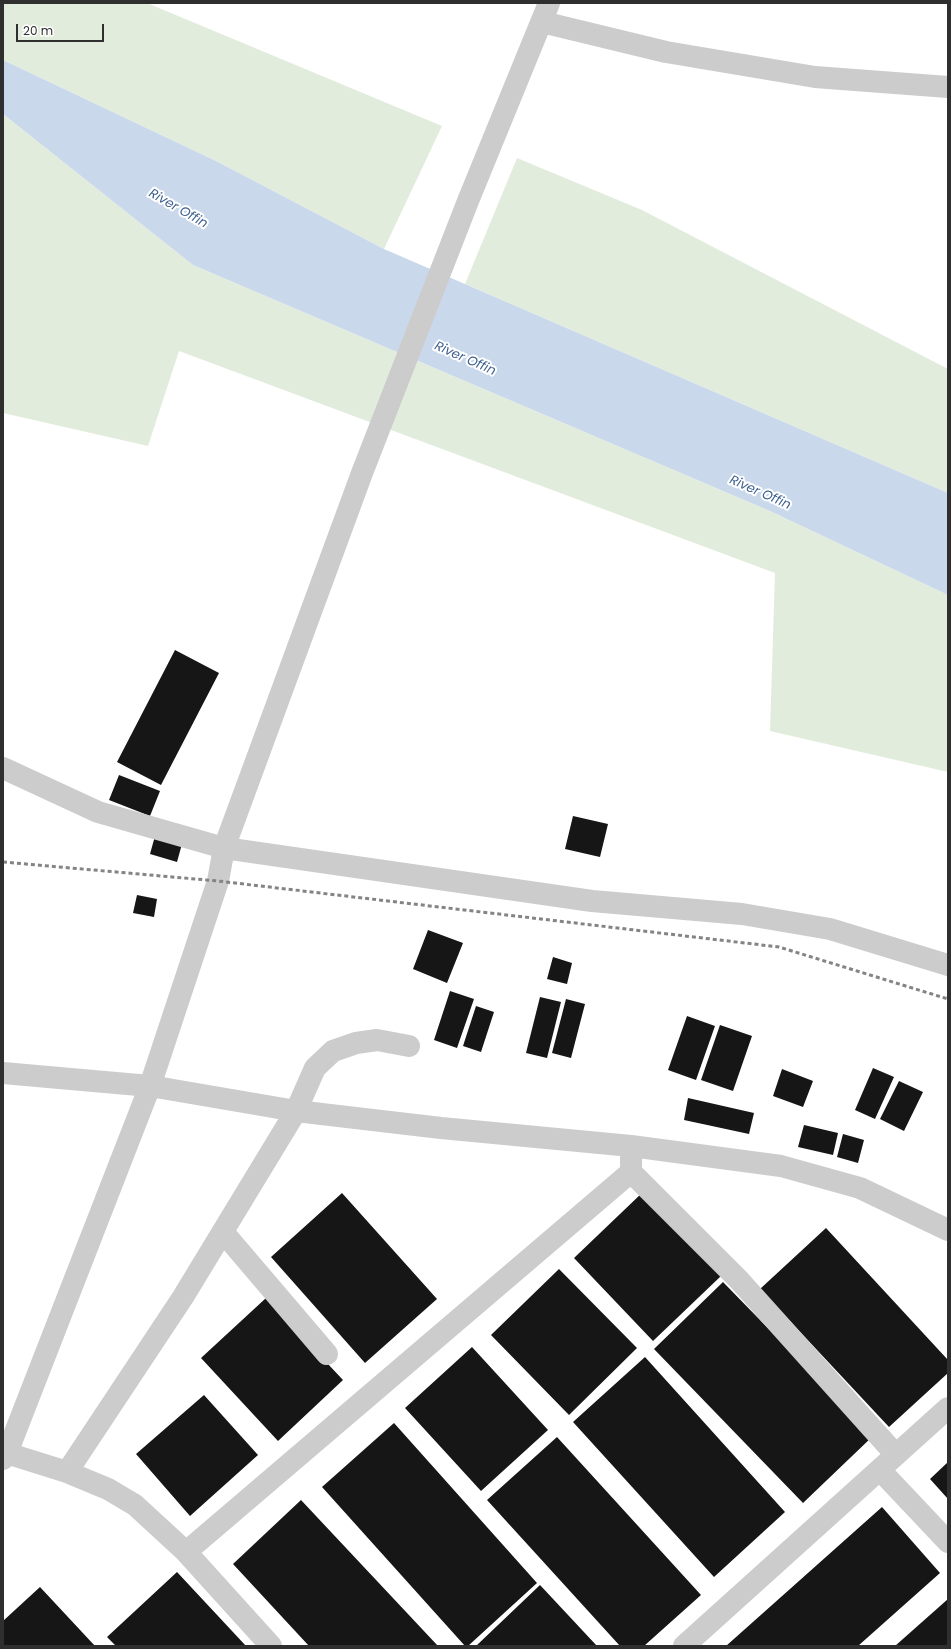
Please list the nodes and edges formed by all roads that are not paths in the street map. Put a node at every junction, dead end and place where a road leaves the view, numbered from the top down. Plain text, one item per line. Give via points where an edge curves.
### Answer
1 (546, 12) edge
2 (948, 87) edge
3 (3, 768) edge
4 (224, 848) junction
5 (948, 965) edge
6 (409, 1046) dead end
7 (3, 1073) edge
8 (150, 1086) junction
9 (296, 1111) junction
10 (631, 1146) junction
11 (631, 1172) junction
12 (948, 1230) edge
13 (223, 1232) junction
14 (327, 1354) dead end
15 (948, 1408) edge
16 (4, 1455) edge
17 (896, 1455) junction
18 (880, 1470) junction
19 (67, 1472) junction
20 (948, 1542) edge
21 (186, 1552) junction
22 (272, 1646) edge
23 (684, 1646) edge

1 - 2 street via 666,52 815,77
1 - 4 street via 468,201 362,473
3 - 4 street via 98,812
4 - 5 street via 592,901 757,917 830,929
4 - 8 street via 218,881
6 - 9 street via 378,1040 356,1043 333,1051 314,1068
7 - 8 street
8 - 9 street
8 - 16 street
9 - 10 street
9 - 13 street
10 - 11 street
10 - 12 street via 781,1166 860,1188
11 - 17 street via 739,1280
11 - 21 street
13 - 14 street
13 - 19 street
15 - 17 street
16 - 19 street
17 - 18 street
18 - 20 street
18 - 23 street
19 - 21 street via 108,1489 135,1505
21 - 22 street

